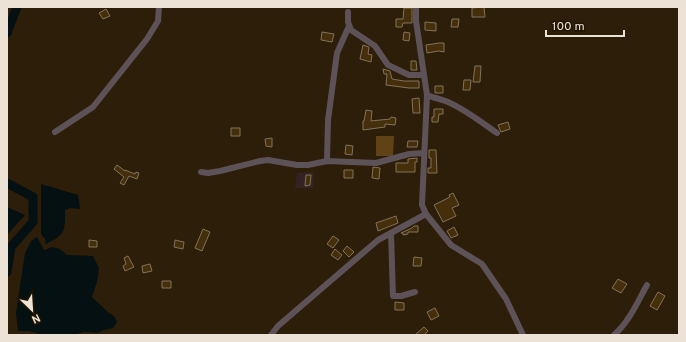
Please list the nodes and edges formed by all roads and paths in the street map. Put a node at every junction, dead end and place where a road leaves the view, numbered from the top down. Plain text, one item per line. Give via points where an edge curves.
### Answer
1 (159, 7) edge
2 (416, 7) edge
3 (348, 12) dead end
4 (349, 26) junction
5 (424, 75) junction
6 (427, 95) junction
7 (54, 132) dead end
8 (497, 133) dead end
9 (424, 153) junction
10 (327, 161) junction
11 (201, 172) dead end
12 (426, 214) junction
13 (391, 233) junction
14 (646, 285) dead end
15 (415, 292) dead end
16 (271, 335) edge
17 (523, 335) edge
18 (614, 335) edge

1 - 7 street via 158,21 147,39 92,107
2 - 5 street
3 - 4 street
4 - 5 street via 375,46 388,65 409,75
4 - 10 street via 337,53 328,120
5 - 6 street
6 - 8 street via 463,110
6 - 9 street
9 - 10 street via 409,154 376,163
9 - 12 street via 422,205
10 - 11 street via 297,165 264,160 220,171
12 - 13 street
12 - 17 street via 451,244 482,264 506,299
13 - 15 street via 393,296
13 - 16 street via 356,258
14 - 18 street via 622,328

